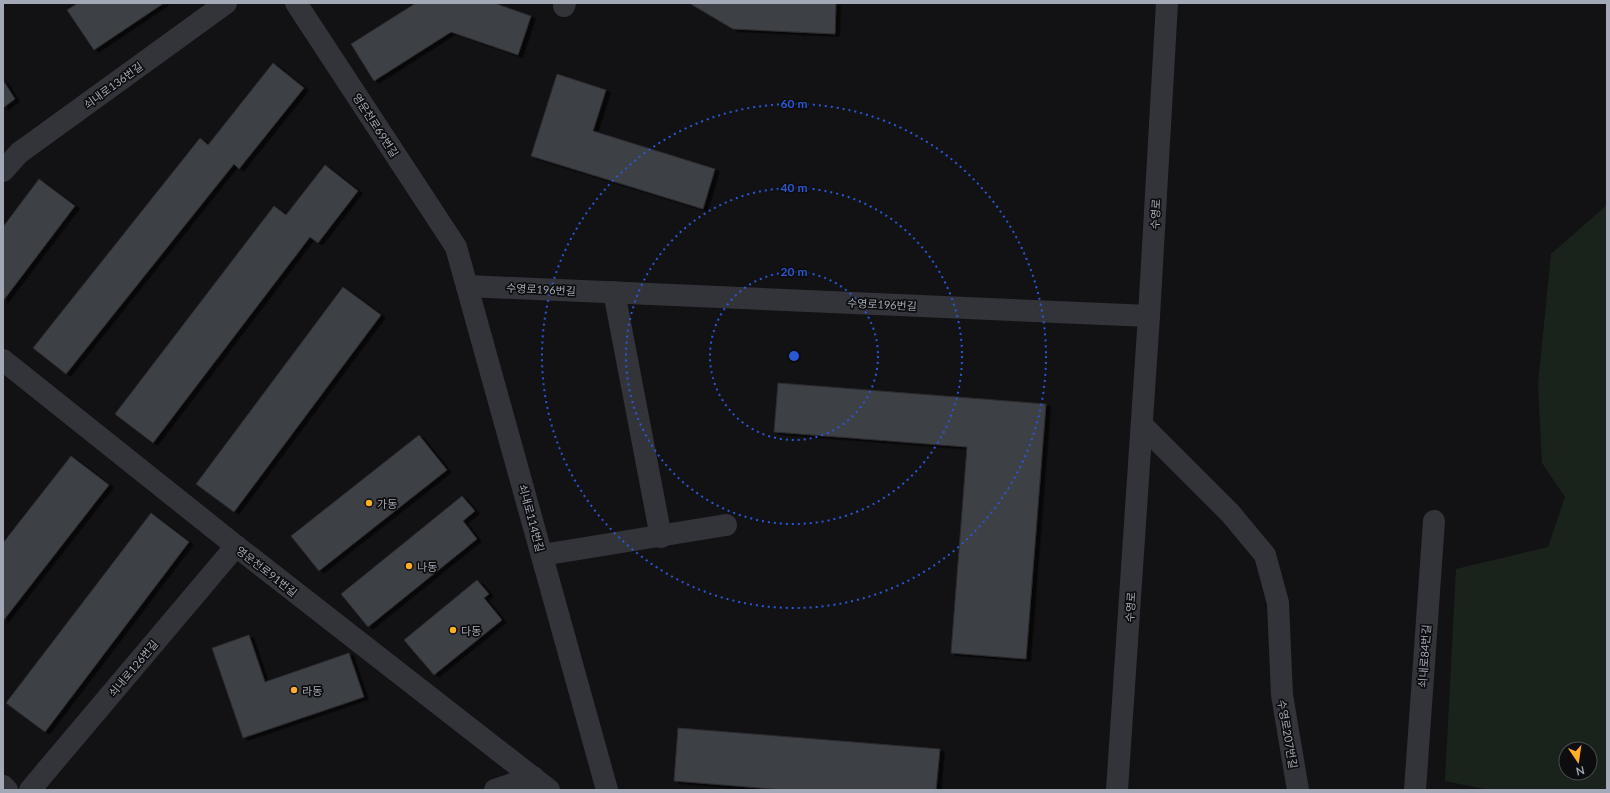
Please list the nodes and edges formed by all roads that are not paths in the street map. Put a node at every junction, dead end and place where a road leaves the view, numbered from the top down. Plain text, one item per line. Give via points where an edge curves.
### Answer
1 (226, 3) edge
2 (296, 3) edge
3 (1168, 3) edge
4 (3, 171) edge
5 (456, 246) joint
6 (468, 286) junction
7 (614, 292) junction
8 (1149, 316) junction
9 (3, 360) edge
10 (1142, 425) junction
11 (1434, 521) dead end
12 (726, 525) dead end
13 (661, 537) junction
14 (236, 546) junction
15 (542, 555) junction
16 (541, 784) edge
17 (3, 786) edge
18 (8, 790) edge
19 (30, 790) edge
20 (495, 790) edge
21 (607, 790) edge
22 (1117, 790) edge
23 (1298, 790) edge
24 (1415, 790) edge

1 - 4 street, 쇠내로136번길 via 19,153
2 - 5 street, 영운천로69번길
3 - 8 street, 수영로
5 - 6 street, 쇠내로114번길
6 - 7 street, 수영로196번길
6 - 15 street, 쇠내로114번길
7 - 8 street, 수영로196번길
7 - 13 street
8 - 10 street, 수영로
9 - 14 street, 영운천로91번길
10 - 22 street, 수영로
10 - 23 street, 수영로207번길 via 1230,513 1266,555 1278,603 1282,694
11 - 24 street, 쇠내로84번길
12 - 13 street
13 - 15 street
14 - 16 street, 영운천로91번길
14 - 19 street, 쇠내로126번길
15 - 21 street, 쇠내로114번길
16 - 20 street, 영운천로91번길
17 - 18 street

